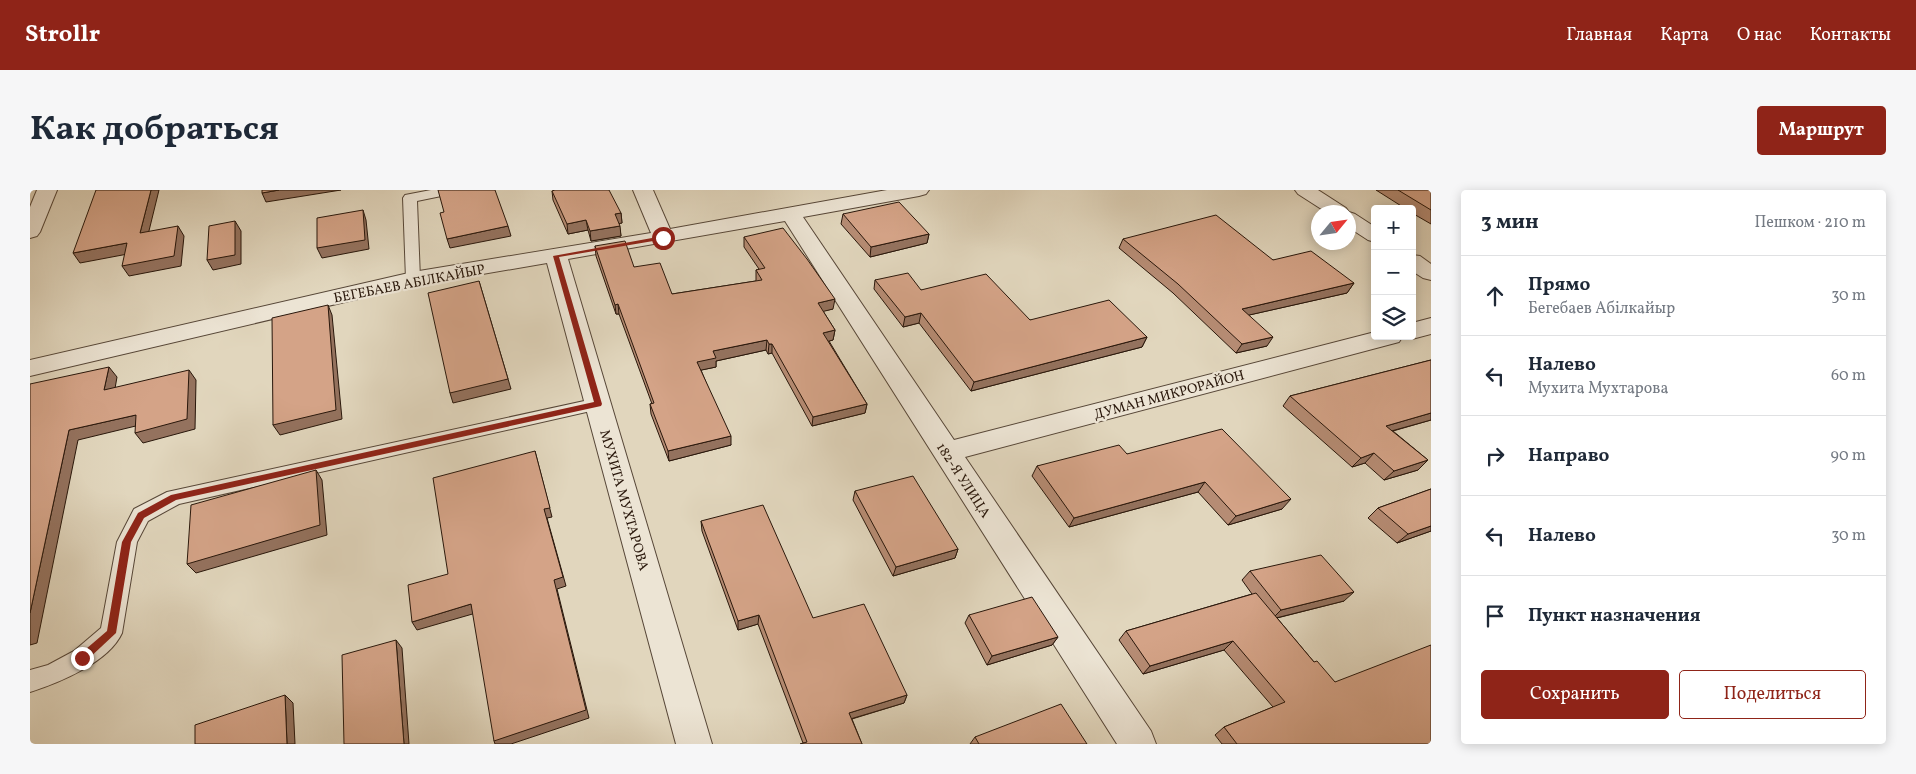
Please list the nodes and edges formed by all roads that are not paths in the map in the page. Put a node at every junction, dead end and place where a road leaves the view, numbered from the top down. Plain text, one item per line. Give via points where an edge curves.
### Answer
1 (47, 190) edge
2 (451, 190) edge
3 (643, 190) edge
4 (919, 190) edge
5 (1306, 190) edge
6 (1329, 205) edge
7 (791, 214) junction
8 (1356, 223) edge
9 (30, 232) edge
10 (1371, 233) edge
11 (663, 238) junction
12 (556, 256) junction
13 (1416, 264) edge
14 (1431, 273) edge
15 (413, 279) junction
16 (1431, 326) edge
17 (1416, 330) edge
18 (1376, 340) edge
19 (30, 368) edge
20 (598, 404) junction
21 (946, 452) junction
22 (30, 681) edge
23 (694, 744) edge
24 (1138, 744) edge

1 - 9 street
2 - 15 lane via 410,198
3 - 11 street
4 - 7 street
5 - 6 street
7 - 11 street, БЕГЕБАЕВ АБІЛКАЙЫР
7 - 21 street, 182-Я УЛИЦА
8 - 10 street
11 - 12 street, БЕГЕБАЕВ АБІЛКАЙЫР
12 - 15 street, БЕГЕБАЕВ АБІЛКАЙЫР
12 - 20 street, МУХИТА МУХТАРОВА
13 - 14 street
15 - 19 street, БЕГЕБАЕВ АБІЛКАЙЫР
16 - 17 street
18 - 21 street, ДУМАН МИКРОРАЙОН
20 - 22 lane via 174,497 141,515 127,542 111,633 82,658 53,674
20 - 23 street, МУХИТА МУХТАРОВА
21 - 24 street, 182-Я УЛИЦА

